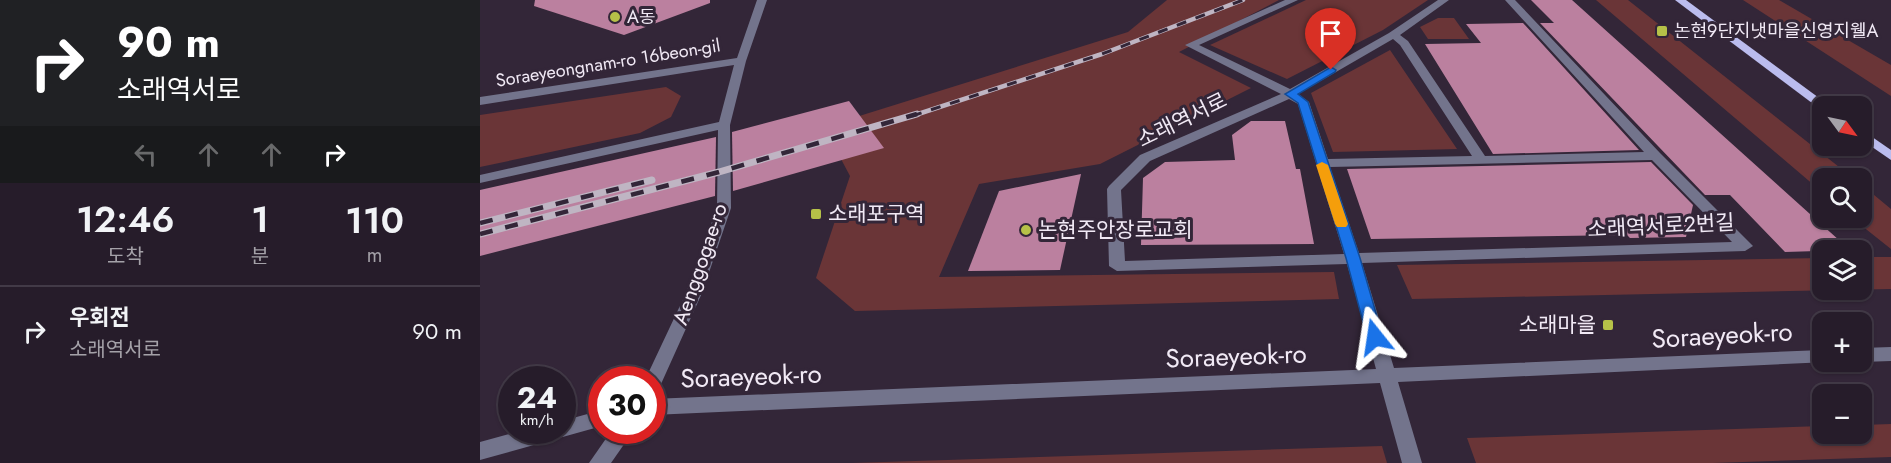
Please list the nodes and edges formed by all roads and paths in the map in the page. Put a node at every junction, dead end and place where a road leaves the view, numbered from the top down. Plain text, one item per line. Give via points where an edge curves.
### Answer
1 (762, 0) edge
2 (1293, 0) edge
3 (1444, 0) edge
4 (1510, 0) edge
5 (1680, 0) edge
6 (1393, 35) junction
7 (741, 61) junction
8 (1290, 94) junction
9 (1812, 97) edge
10 (480, 101) edge
11 (724, 125) junction
12 (1872, 142) edge
13 (1655, 156) junction
14 (1891, 156) edge
15 (1480, 158) junction
16 (1321, 163) junction
17 (480, 177) edge
18 (1353, 258) junction
19 (1891, 354) edge
20 (1872, 355) edge
21 (1812, 357) edge
22 (660, 366) edge
23 (1386, 377) junction
24 (666, 406) edge
25 (505, 444) edge
26 (613, 444) edge
27 (480, 451) edge
28 (599, 463) edge
29 (1412, 463) edge

1 - 7 street, Aenggogae-ro
2 - 8 street via 1191,45
3 - 6 street, 소래역서로
4 - 13 street, 소래역서로2번길
5 - 9 main road
6 - 8 street, 소래역서로
6 - 15 street via 1404,43
7 - 10 street, Soraeyeongnam-ro 16beon-gil
7 - 11 street, Aenggogae-ro
8 - 16 street via 1303,102
8 - 18 street, 소래역서로 via 1145,158 1114,189 1117,266
11 - 17 street
11 - 22 street, Aenggogae-ro via 724,208 694,293
12 - 14 main road
13 - 15 street
13 - 18 street, 소래역서로2번길 via 1745,246
15 - 16 street
16 - 18 street
18 - 23 street
19 - 20 street
21 - 23 street, Soraeyeok-ro
23 - 24 street, Soraeyeok-ro
23 - 29 street
25 - 27 street
26 - 28 street

